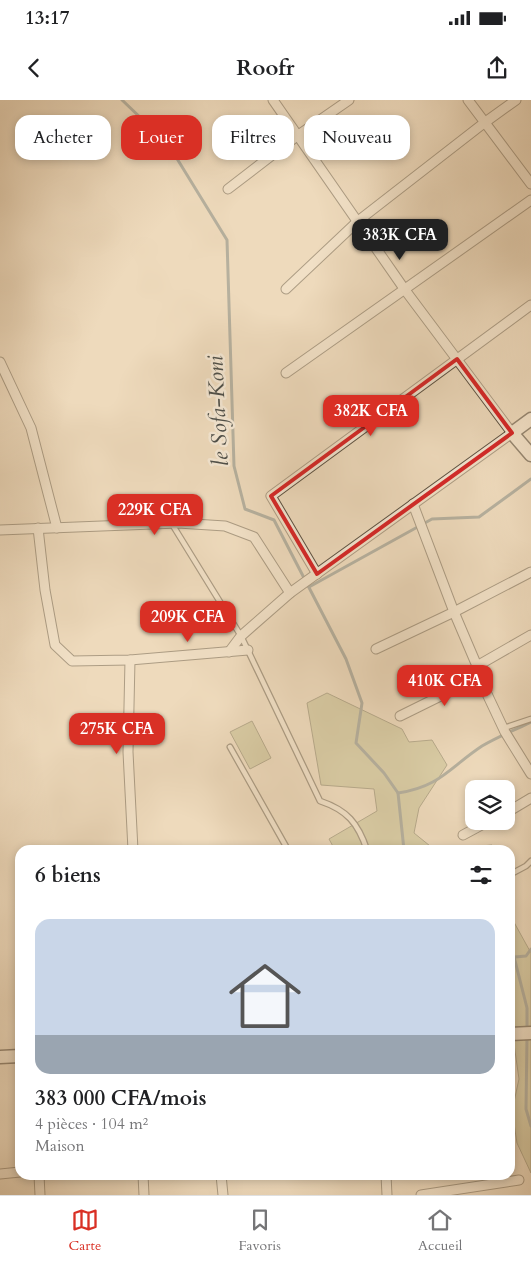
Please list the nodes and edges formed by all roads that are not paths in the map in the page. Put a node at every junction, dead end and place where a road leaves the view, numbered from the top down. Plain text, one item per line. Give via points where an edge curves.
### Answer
1 (273, 100) edge
2 (349, 100) edge
3 (468, 100) edge
4 (516, 100) edge
5 (484, 123) junction
6 (297, 136) junction
7 (531, 184) edge
8 (228, 189) dead end
9 (531, 200) edge
10 (358, 221) junction
11 (286, 289) dead end
12 (405, 290) junction
13 (531, 305) edge
14 (457, 359) junction
15 (0, 362) edge
16 (286, 372) dead end
17 (531, 419) edge
18 (512, 433) junction
19 (531, 455) edge
20 (413, 504) junction
21 (171, 523) junction
22 (38, 528) junction
23 (57, 528) junction
24 (0, 530) edge
25 (531, 572) edge
26 (317, 574) junction
27 (290, 593) junction
28 (454, 612) junction
29 (531, 635) edge
30 (240, 636) junction
31 (376, 649) dead end
32 (248, 650) junction
33 (229, 652) junction
34 (130, 660) junction
35 (476, 666) junction
36 (479, 678) junction
37 (400, 716) dead end
38 (531, 719) edge
39 (506, 733) junction
40 (230, 747) dead end
41 (531, 774) edge
42 (531, 798) edge
43 (515, 808) edge
44 (472, 830) edge
45 (463, 835) dead end
46 (133, 845) edge
47 (285, 845) edge
48 (365, 845) edge
49 (531, 861) edge
50 (515, 872) edge
51 (515, 1034) edge
52 (531, 1034) edge
53 (15, 1056) edge
54 (0, 1057) edge
55 (15, 1172) edge
56 (0, 1174) edge
57 (39, 1180) edge
58 (143, 1180) edge
59 (222, 1180) edge
60 (386, 1180) edge
61 (519, 1180) dead end
62 (40, 1195) edge
63 (144, 1195) edge
64 (223, 1195) edge
65 (387, 1195) edge
66 (421, 1195) edge

1 - 6 street
2 - 6 street
3 - 5 street
4 - 5 street
5 - 7 street
5 - 10 street
6 - 8 street
6 - 10 street
9 - 12 street
10 - 11 street
10 - 12 street
12 - 14 street
12 - 16 street
13 - 14 street
14 - 18 street
14 - 26 street via 272,496
15 - 23 street via 31,428
17 - 18 street
18 - 19 street
18 - 20 street
20 - 26 street
20 - 28 street
21 - 23 street
21 - 27 street via 225,526 254,537
21 - 30 lane
22 - 23 street
22 - 24 street
22 - 34 street via 44,590 57,648 72,661
25 - 28 street
26 - 27 street
27 - 30 street
28 - 31 street
28 - 35 street
29 - 35 street
30 - 32 lane
30 - 33 street
32 - 33 street
32 - 48 lane via 320,801 336,806 349,816
33 - 34 street
34 - 46 street via 128,752
35 - 36 street
36 - 37 street
36 - 39 street
38 - 39 lane
39 - 41 street
40 - 47 lane
42 - 43 street
44 - 45 street
49 - 50 lane
51 - 52 street
53 - 54 street
55 - 56 street
57 - 62 street
58 - 63 street
59 - 64 street
60 - 65 street
61 - 66 street

